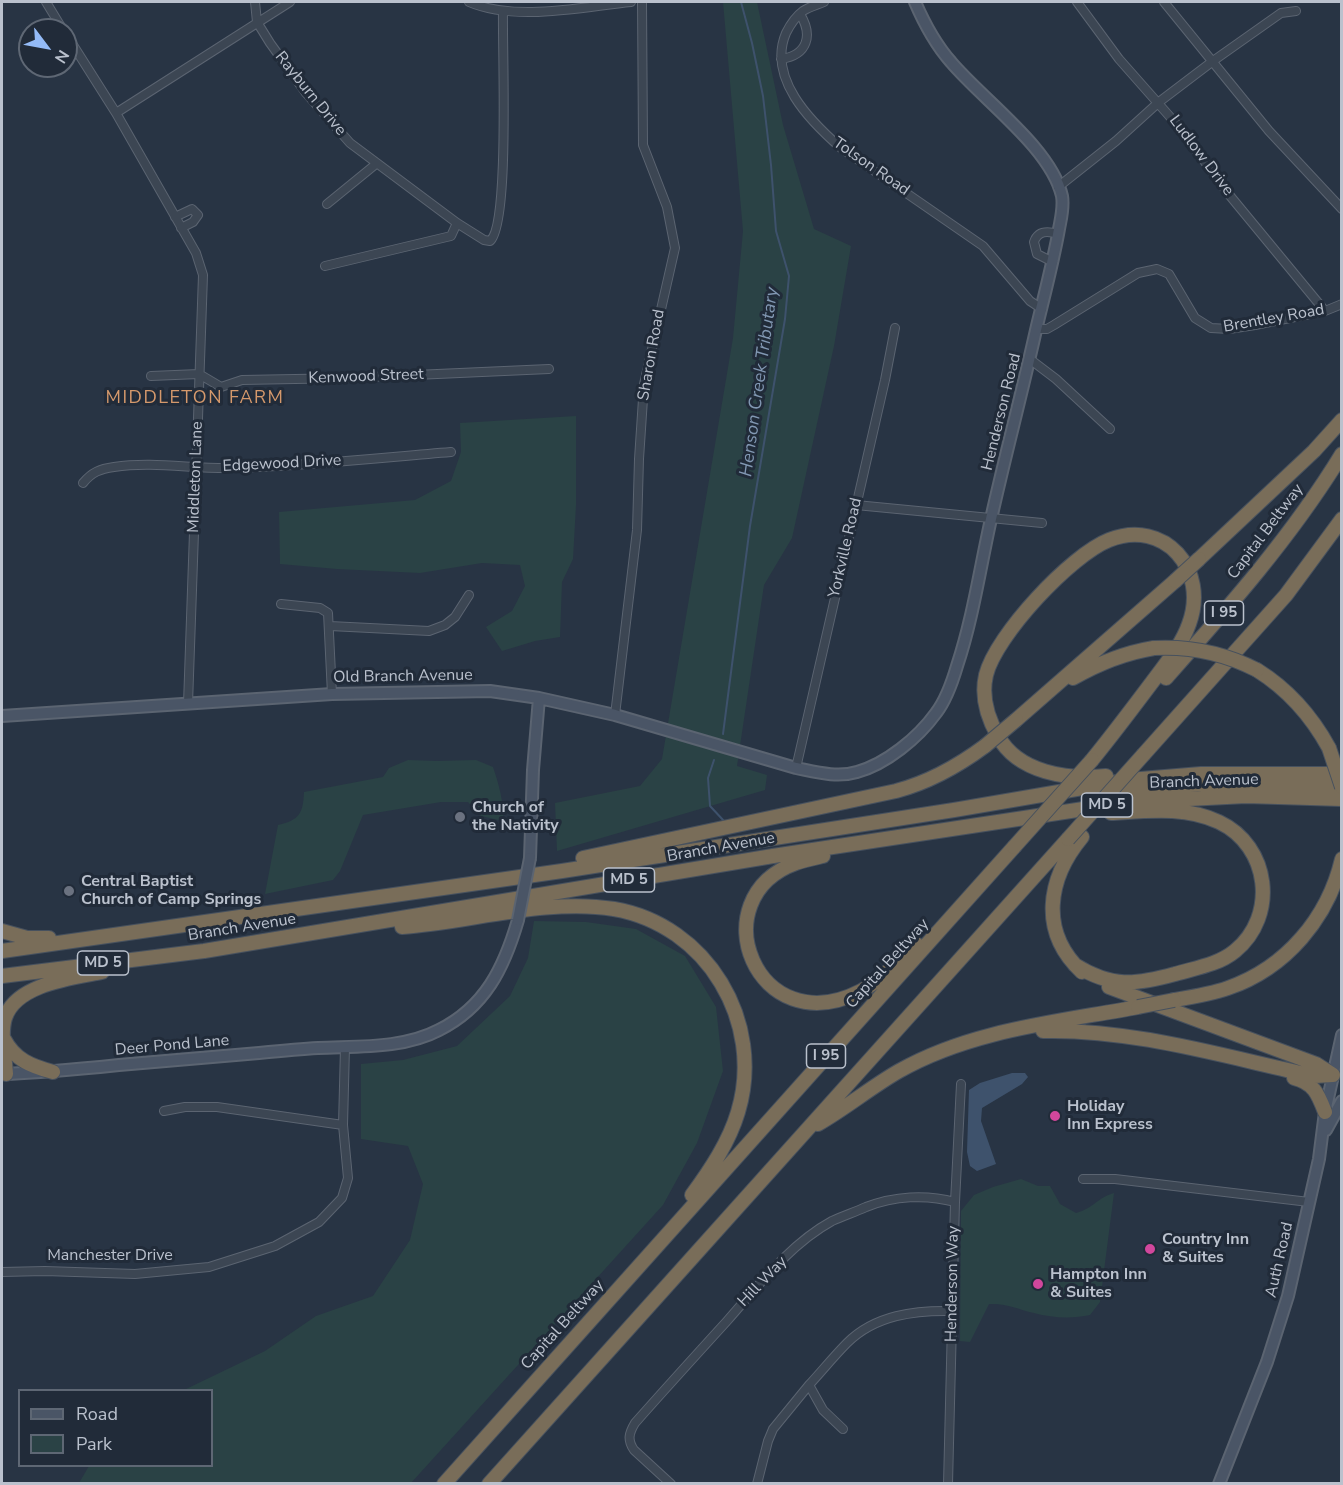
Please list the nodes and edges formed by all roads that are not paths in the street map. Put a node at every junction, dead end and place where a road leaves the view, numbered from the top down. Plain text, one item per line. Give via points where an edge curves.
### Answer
1 (46, 2) edge
2 (255, 2) edge
3 (290, 2) edge
4 (469, 2) edge
5 (631, 2) edge
6 (642, 2) edge
7 (824, 2) edge
8 (915, 2) edge
9 (1077, 2) edge
10 (1164, 2) edge
11 (503, 11) junction
12 (1296, 11) dead end
13 (800, 14) junction
14 (56, 18) edge
15 (257, 22) junction
16 (78, 53) edge
17 (781, 59) junction
18 (1213, 61) junction
19 (1159, 102) junction
20 (116, 113) junction
21 (376, 164) junction
22 (1059, 187) junction
23 (327, 204) dead end
24 (1341, 209) edge
25 (175, 217) junction
26 (458, 223) junction
27 (181, 228) junction
28 (1058, 234) junction
29 (1053, 262) junction
30 (325, 266) dead end
31 (1341, 304) edge
32 (1042, 309) junction
33 (1325, 311) junction
34 (895, 328) dead end
35 (1036, 329) junction
36 (1031, 360) junction
37 (549, 369) dead end
38 (199, 375) junction
39 (152, 376) dead end
40 (1341, 420) edge
41 (1110, 429) dead end
42 (451, 452) dead end
43 (1341, 454) edge
44 (197, 466) junction
45 (83, 483) dead end
46 (856, 505) junction
47 (992, 517) junction
48 (1341, 519) edge
49 (1042, 523) dead end
50 (470, 595) dead end
51 (281, 604) dead end
52 (330, 626) junction
53 (332, 694) junction
54 (539, 698) junction
55 (188, 704) junction
56 (615, 715) junction
57 (2, 716) edge
58 (1016, 720) junction
59 (1092, 760) junction
60 (796, 768) junction
61 (1246, 774) junction
62 (1341, 774) edge
63 (1340, 795) edge
64 (954, 810) junction
65 (1013, 819) junction
66 (933, 831) junction
67 (1075, 838) junction
68 (1014, 847) junction
69 (1341, 859) edge
70 (443, 888) junction
71 (2, 931) edge
72 (141, 931) junction
73 (325, 932) junction
74 (2, 951) edge
75 (204, 951) junction
76 (1075, 965) junction
77 (2, 976) edge
78 (1011, 1030) junction
79 (1341, 1035) edge
80 (3, 1038) junction
81 (345, 1047) junction
82 (1235, 1059) junction
83 (53, 1071) junction
84 (4, 1074) edge
85 (1337, 1076) edge
86 (961, 1084) dead end
87 (1341, 1101) edge
88 (164, 1112) dead end
89 (1325, 1112) junction
90 (343, 1125) junction
91 (806, 1132) junction
92 (1323, 1136) junction
93 (1083, 1179) dead end
94 (955, 1202) junction
95 (1309, 1202) junction
96 (639, 1265) junction
97 (2, 1272) edge
98 (952, 1311) junction
99 (809, 1385) junction
100 (843, 1429) dead end
101 (444, 1484) edge
102 (489, 1484) edge
103 (671, 1484) edge
104 (757, 1484) edge
105 (948, 1484) edge
106 (1219, 1484) edge

1 - 14 street
2 - 15 street, Rayburn Drive
3 - 15 street
4 - 11 street
5 - 11 street
6 - 56 street, Sharon Road via 643,145 662,189 675,248 644,384 637,530
7 - 13 street
8 - 22 street, Henderson Road via 951,62 1028,140 1047,162
9 - 19 street, Ludlow Drive via 1119,59
10 - 18 street
11 - 26 street, Rayburn Drive via 500,208 493,239 487,241
12 - 18 street via 1281,12
13 - 17 street via 785,36
13 - 17 street via 808,29 806,43 798,54
15 - 20 street
15 - 21 street, Rayburn Drive via 324,116
16 - 20 street, Middleton Lane
17 - 32 street, Tolson Road via 786,80 798,102 824,133 982,246 1030,301
18 - 19 street
18 - 24 street via 1269,131
19 - 22 street
19 - 33 street, Ludlow Drive
20 - 25 street, Middleton Lane
21 - 23 street
21 - 26 street, Rayburn Drive
22 - 28 street, Henderson Road via 1063,207
25 - 27 street, Middleton Lane
25 - 27 street via 192,209 197,212 196,219
26 - 30 street via 451,237
27 - 38 street, Middleton Lane via 203,275
28 - 29 street, Henderson Road
28 - 29 street via 1045,231 1034,242 1037,254
29 - 32 street, Henderson Road
31 - 33 street, Brentley Road
32 - 35 street, Henderson Road
33 - 35 street, Brentley Road via 1229,329 1211,328 1195,318 1169,274 1157,269 1138,273 1047,329
34 - 46 street, Yorkville Road
35 - 36 street, Henderson Road
36 - 41 street
36 - 47 street, Henderson Road
37 - 38 street, Kenwood Street via 242,381 221,387
38 - 39 street, Kenwood Street
38 - 44 street, Middleton Lane
40 - 58 highway, bridge via 1314,451 1199,559
42 - 44 street, Edgewood Drive via 295,465
43 - 59 highway, Capital Beltway / I 95 via 1258,573
44 - 45 street, Edgewood Drive via 116,466 94,471
44 - 55 street, Middleton Lane
46 - 47 street
46 - 60 street, Yorkville Road
47 - 49 street
47 - 60 street, Henderson Road via 967,634 946,697 935,715 876,765 857,772 822,774
48 - 67 highway, I 95, bridge via 1286,595
50 - 52 street via 455,617 429,631
51 - 52 street via 326,609
52 - 53 street
53 - 54 street, Old Branch Avenue via 476,690
53 - 55 street, Old Branch Avenue
54 - 56 street, Old Branch Avenue
54 - 81 street, bridge via 530,858 518,920 504,964 471,1008 437,1031 418,1038
55 - 57 street, Old Branch Avenue
56 - 60 street, Old Branch Avenue
58 - 63 highway, bridge via 1093,667 1133,651 1207,651 1257,670 1306,711 1329,748
58 - 70 highway, bridge via 943,774 915,786
59 - 61 highway via 1171,658 1193,612 1194,586 1185,562 1161,542 1130,535 1101,544 1063,574 1007,635 990,664 985,690 988,717 1010,752 1031,765 1060,775 1167,771
59 - 68 highway, Capital Beltway / I 95, bridge
61 - 62 highway, Branch Avenue / MD 5
61 - 64 highway, Branch Avenue / MD 5 via 1130,780
63 - 64 highway via 1200,784
63 - 65 highway, Branch Avenue / MD 5 via 1169,799
64 - 70 highway, Branch Avenue / MD 5
65 - 66 highway, Branch Avenue / MD 5
65 - 76 highway via 1156,810 1182,813 1221,823 1242,838 1257,860 1264,887 1261,913 1243,944 1224,959 1129,984 1108,981
66 - 68 highway via 796,863 767,881 751,904 746,926 748,952 761,976 779,993 803,1002 829,1002 861,991 883,976
66 - 73 highway, Branch Avenue / MD 5
67 - 76 highway via 1059,874 1052,905 1058,942
67 - 91 highway, I 95
68 - 96 highway, Capital Beltway / I 95
69 - 78 highway, bridge via 1326,903 1303,938 1270,968 1227,989
70 - 72 highway, Branch Avenue / MD 5
71 - 72 highway via 27,938 52,938
72 - 74 highway, Branch Avenue / MD 5
73 - 75 highway, Branch Avenue / MD 5
73 - 96 highway via 595,907 648,918 697,951 720,979 738,1019 745,1060 742,1094 733,1127 715,1161
75 - 77 highway, Branch Avenue / MD 5
75 - 80 highway via 52,982 27,993 11,1007 4,1020
76 - 85 highway via 1096,982 1316,1064
78 - 82 highway via 1117,1034
78 - 91 highway via 941,1051 899,1070
79 - 85 street, Auth Road
80 - 83 highway via 20,1060
80 - 84 highway
81 - 83 street, Deer Pond Lane
81 - 90 street, Manchester Drive
82 - 85 highway via 1314,1076
82 - 89 highway via 1251,1068 1305,1081 1315,1088
83 - 84 street, Deer Pond Lane
85 - 89 street, Auth Road
86 - 94 street, Henderson Way
87 - 92 street
88 - 90 street via 185,1107 217,1107
89 - 92 street, Auth Road
90 - 97 street, Manchester Drive via 348,1178 342,1198 319,1222 275,1246 209,1267 168,1272
91 - 102 highway, I 95
92 - 95 street, Auth Road
93 - 95 street via 1115,1179
94 - 98 street, Henderson Way
94 - 103 street, Hill Way via 934,1197 886,1200 814,1233 772,1272 630,1432 634,1450
95 - 106 street, Auth Road via 1276,1336
96 - 101 highway, Capital Beltway / I 95
98 - 99 street via 905,1312 864,1330 848,1341
98 - 105 street, Henderson Way
99 - 100 street via 823,1410
99 - 104 street via 773,1429

